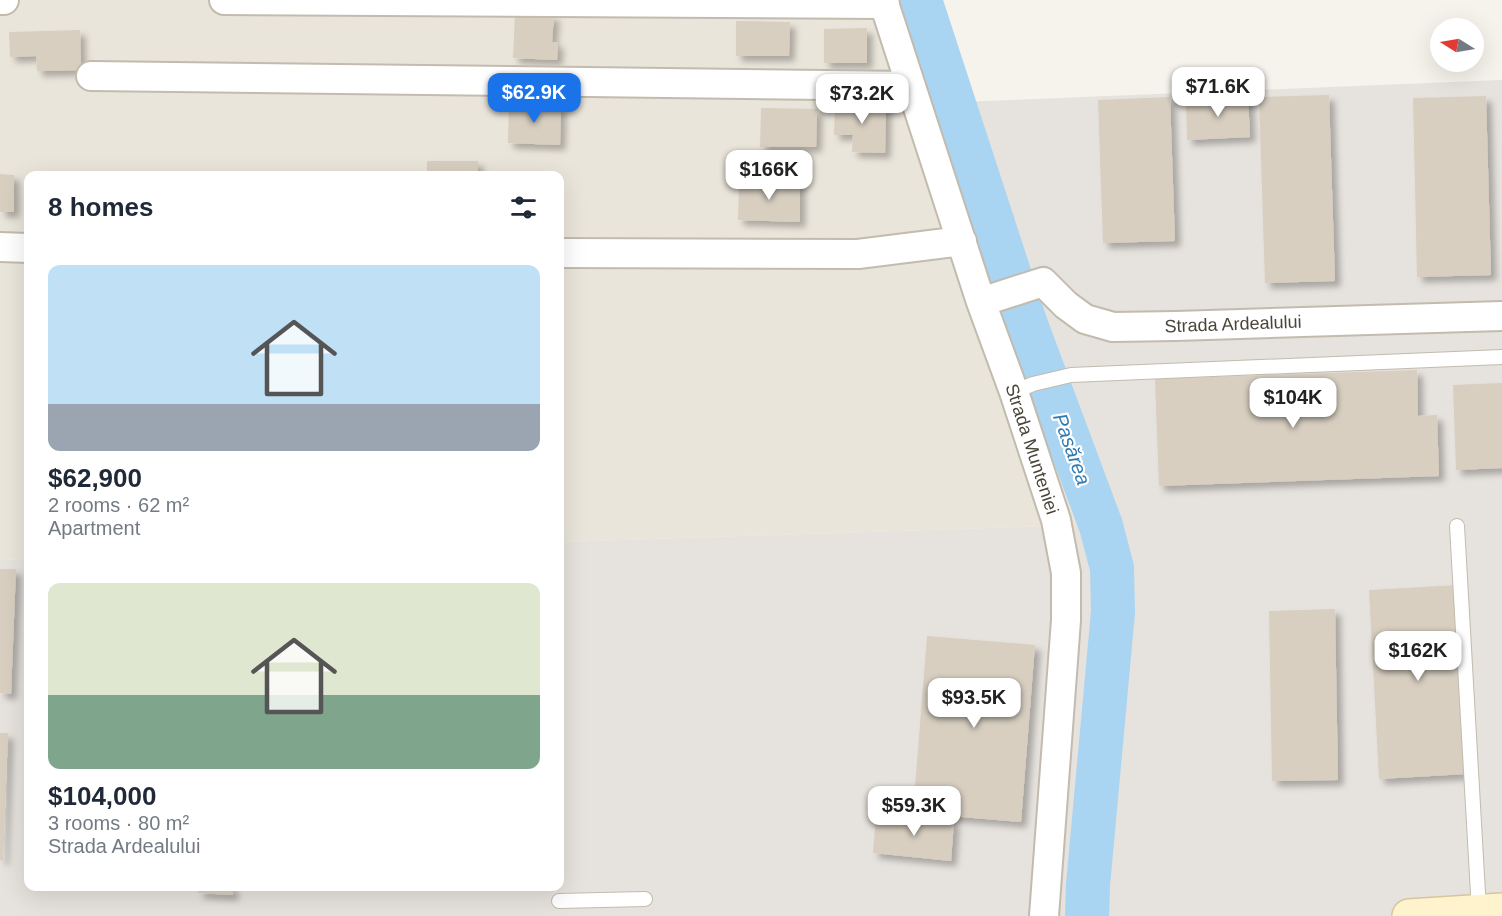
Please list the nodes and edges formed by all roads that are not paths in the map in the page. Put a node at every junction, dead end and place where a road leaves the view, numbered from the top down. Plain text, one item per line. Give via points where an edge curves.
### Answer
1 (224, 0) edge
2 (884, 2) edge
3 (91, 76) dead end
4 (516, 81) junction
5 (911, 86) junction
6 (202, 91) dead end
7 (962, 241) junction
8 (0, 248) edge
9 (24, 248) edge
10 (564, 253) edge
11 (989, 299) junction
12 (1502, 316) edge
13 (1502, 357) edge
14 (1023, 388) junction
15 (1457, 526) dead end
16 (645, 899) dead end
17 (559, 901) dead end
18 (1491, 911) edge
19 (1044, 916) edge
20 (1409, 916) edge

1 - 2 street
2 - 5 street, Strada Munteniei
3 - 4 street
4 - 5 street
4 - 6 street via 506,94 491,98
5 - 7 street, Strada Munteniei
7 - 10 street via 858,254
7 - 11 street, Strada Munteniei
8 - 9 street
11 - 12 street, Strada Ardealului via 1043,282 1085,319 1113,327
11 - 14 street, Strada Munteniei
13 - 14 lane via 1071,375
14 - 19 street, Strada Munteniei via 1066,573 1066,620
15 - 18 lane
16 - 17 lane
18 - 20 main road

